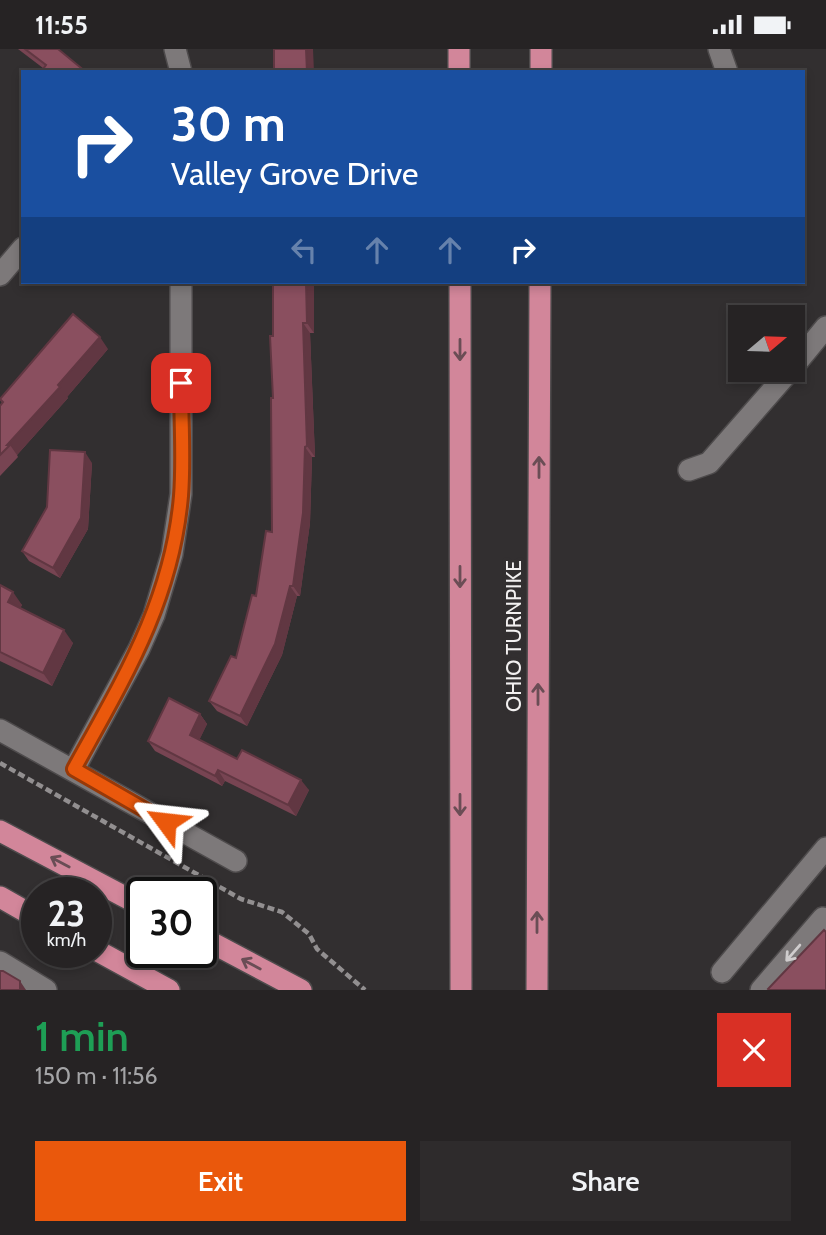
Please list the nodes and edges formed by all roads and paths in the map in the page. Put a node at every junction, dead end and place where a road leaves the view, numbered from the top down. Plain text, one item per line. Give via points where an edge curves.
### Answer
1 (175, 49) edge
2 (459, 49) edge
3 (541, 49) edge
4 (719, 49) edge
5 (180, 70) edge
6 (459, 70) edge
7 (541, 70) edge
8 (726, 70) edge
9 (21, 250) edge
10 (0, 275) edge
11 (181, 284) edge
12 (460, 284) edge
13 (540, 284) edge
14 (826, 327) edge
15 (805, 352) edge
16 (780, 382) edge
17 (689, 470) dead end
18 (0, 730) edge
19 (0, 763) edge
20 (74, 769) junction
21 (0, 831) edge
22 (826, 848) edge
23 (236, 861) dead end
24 (0, 897) edge
25 (126, 898) edge
26 (21, 909) edge
27 (826, 920) edge
28 (217, 945) edge
29 (112, 959) edge
30 (0, 962) edge
31 (722, 972) dead end
32 (362, 989) edge
33 (46, 990) edge
34 (169, 990) edge
35 (301, 990) edge
36 (461, 990) edge
37 (537, 990) edge
38 (761, 990) edge

1 - 5 street
2 - 6 highway
3 - 7 highway
4 - 8 street
9 - 10 street
11 - 20 street via 181,494 172,554 139,649
12 -> 36 highway
37 -> 13 highway, OHIO TURNPIKE
14 - 15 street
16 - 17 street via 709,463
18 - 20 street
19 - 32 path via 241,899 282,912 310,934 317,949
20 - 23 street
25 -> 21 highway
22 - 31 street
24 - 26 highway
27 -> 38 street via 823,918
35 -> 28 highway
29 - 34 highway
30 - 33 street

